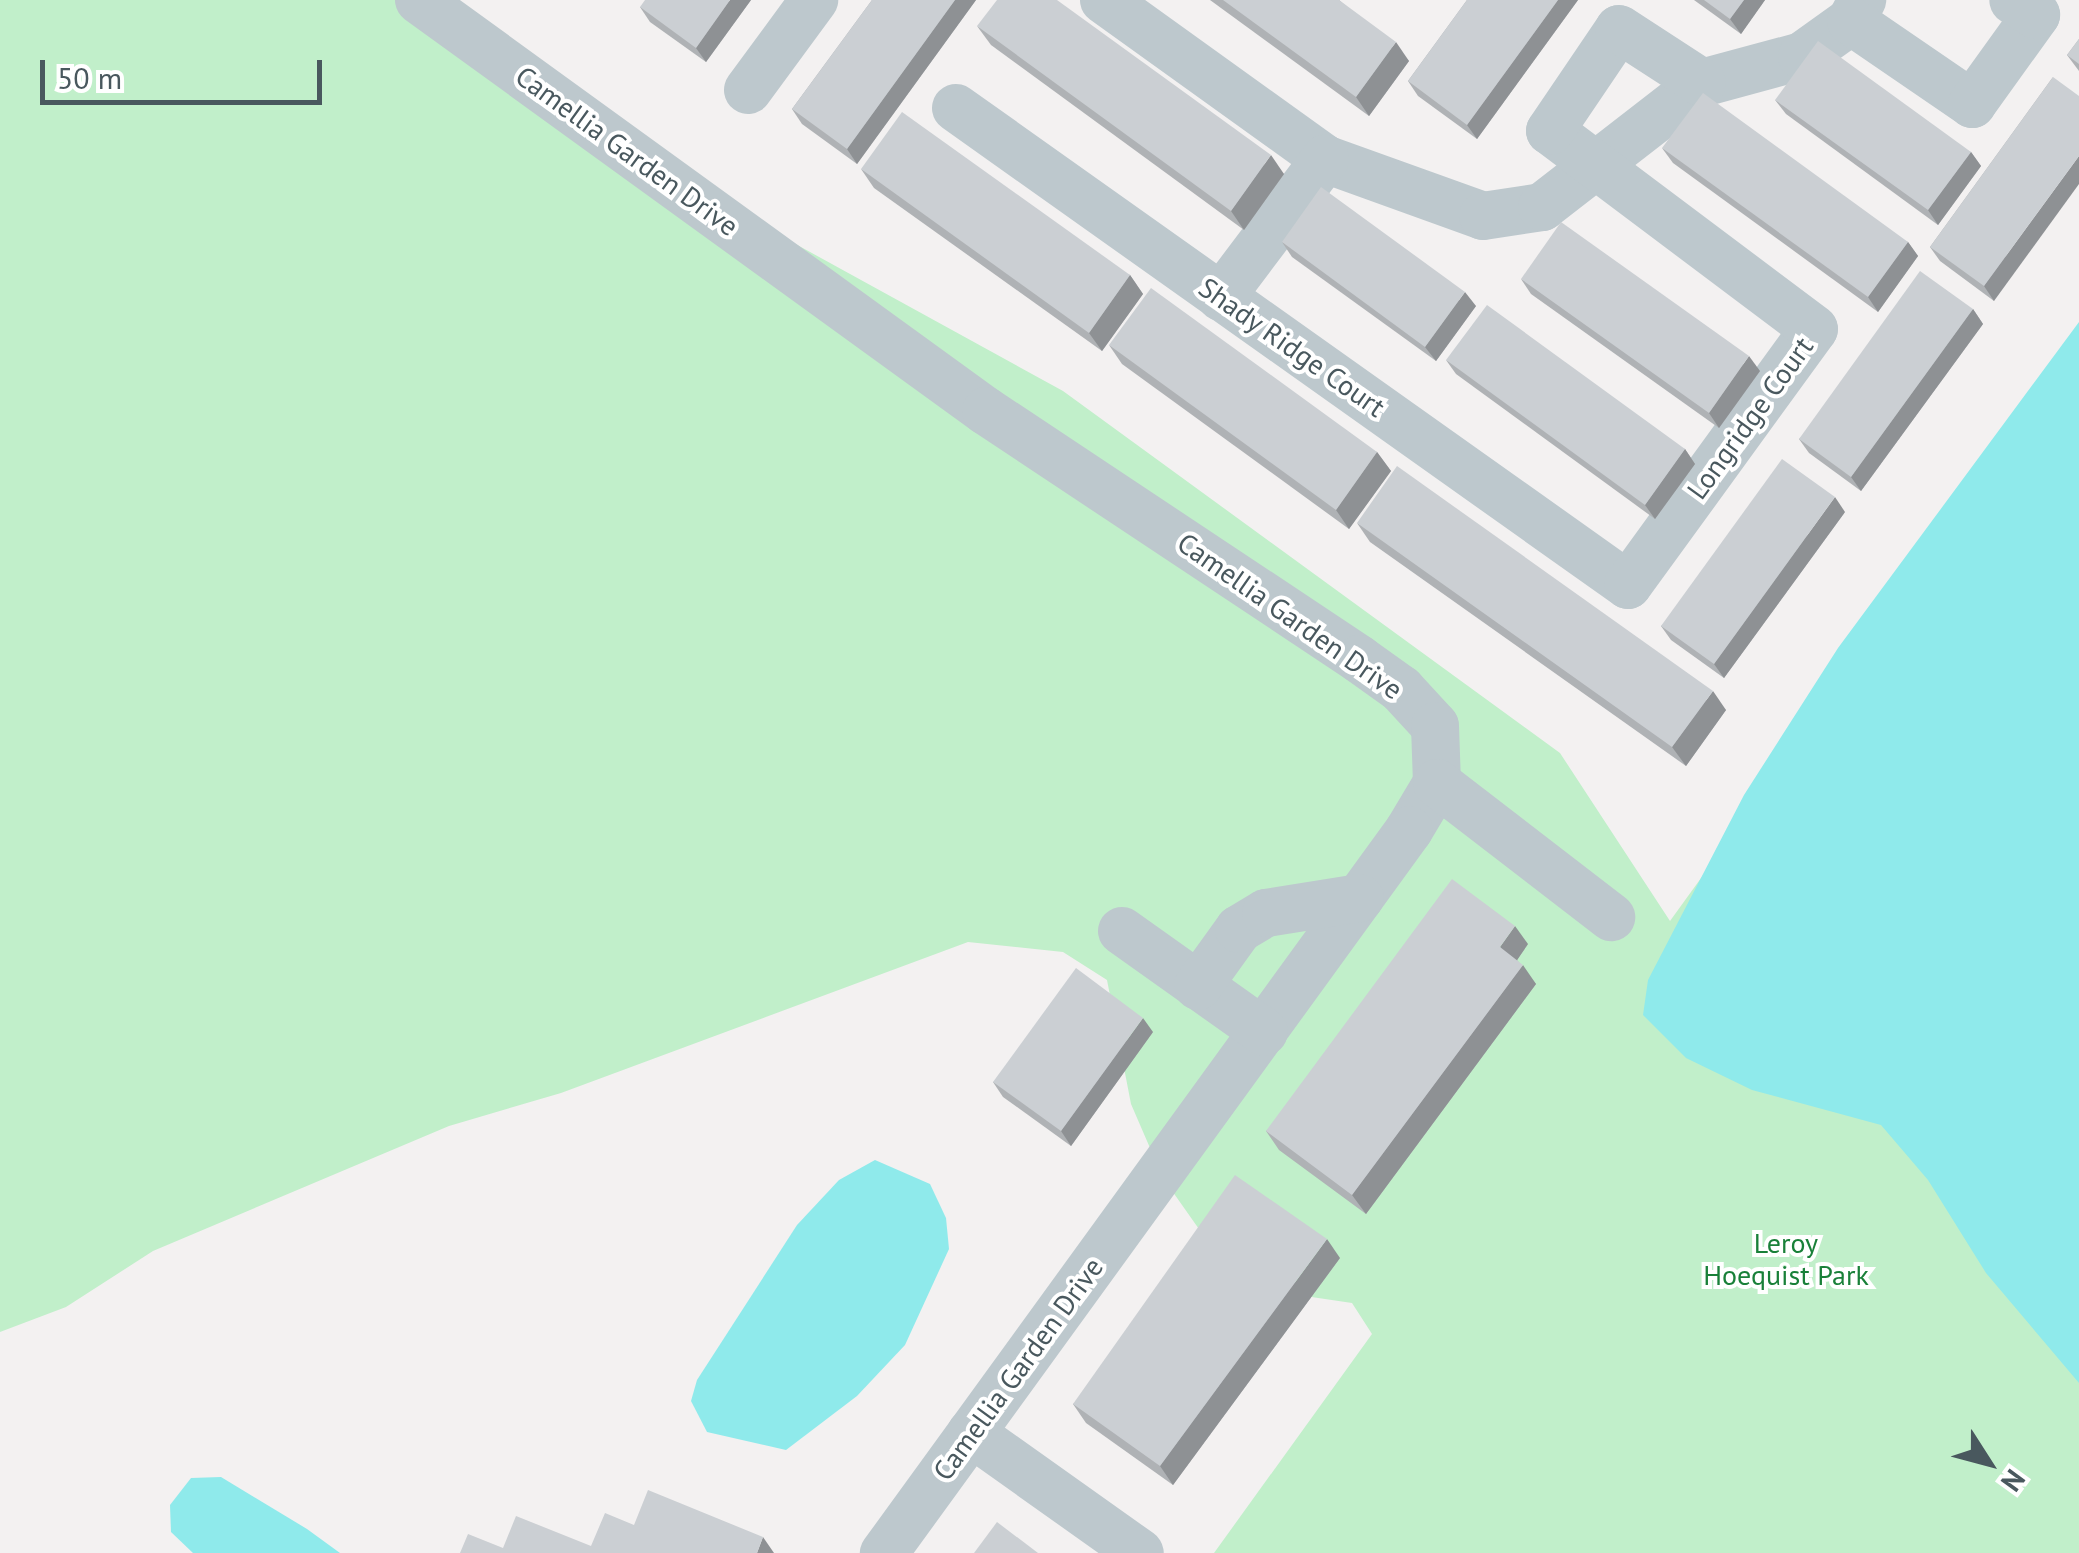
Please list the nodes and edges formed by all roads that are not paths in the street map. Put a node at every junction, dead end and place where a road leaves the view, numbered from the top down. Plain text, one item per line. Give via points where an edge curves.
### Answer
1 (419, 0) edge
2 (814, 0) edge
3 (1104, 0) edge
4 (2014, 0) edge
5 (1856, 11) edge
6 (1702, 83) junction
7 (748, 90) dead end
8 (956, 108) dead end
9 (1326, 159) junction
10 (1592, 162) junction
11 (1221, 296) junction
12 (1628, 585) joint
13 (1437, 783) junction
14 (1360, 898) junction
15 (1611, 918) dead end
16 (1122, 930) dead end
17 (1198, 986) junction
18 (1264, 1032) junction
19 (971, 1433) junction
20 (884, 1553) edge
21 (1140, 1553) edge

1 - 13 lane, Camellia Garden Drive via 986,411 1401,689 1435,726
2 - 7 lane
3 - 9 lane
4 - 5 lane via 2036,15 1972,104
5 - 6 lane via 1802,56
6 - 10 lane
6 - 10 lane via 1619,28 1550,131
8 - 11 lane, Shady Ridge Court
9 - 10 lane via 1482,216 1542,206
9 - 11 lane
10 - 12 lane, Longridge Court via 1814,329
11 - 12 lane, Shady Ridge Court
13 - 14 lane, Camellia Garden Drive
13 - 15 lane
14 - 17 lane via 1266,913 1239,929
14 - 18 lane, Camellia Garden Drive
16 - 17 lane
17 - 18 lane
18 - 19 lane, Camellia Garden Drive
19 - 20 lane, Camellia Garden Drive
19 - 21 lane

